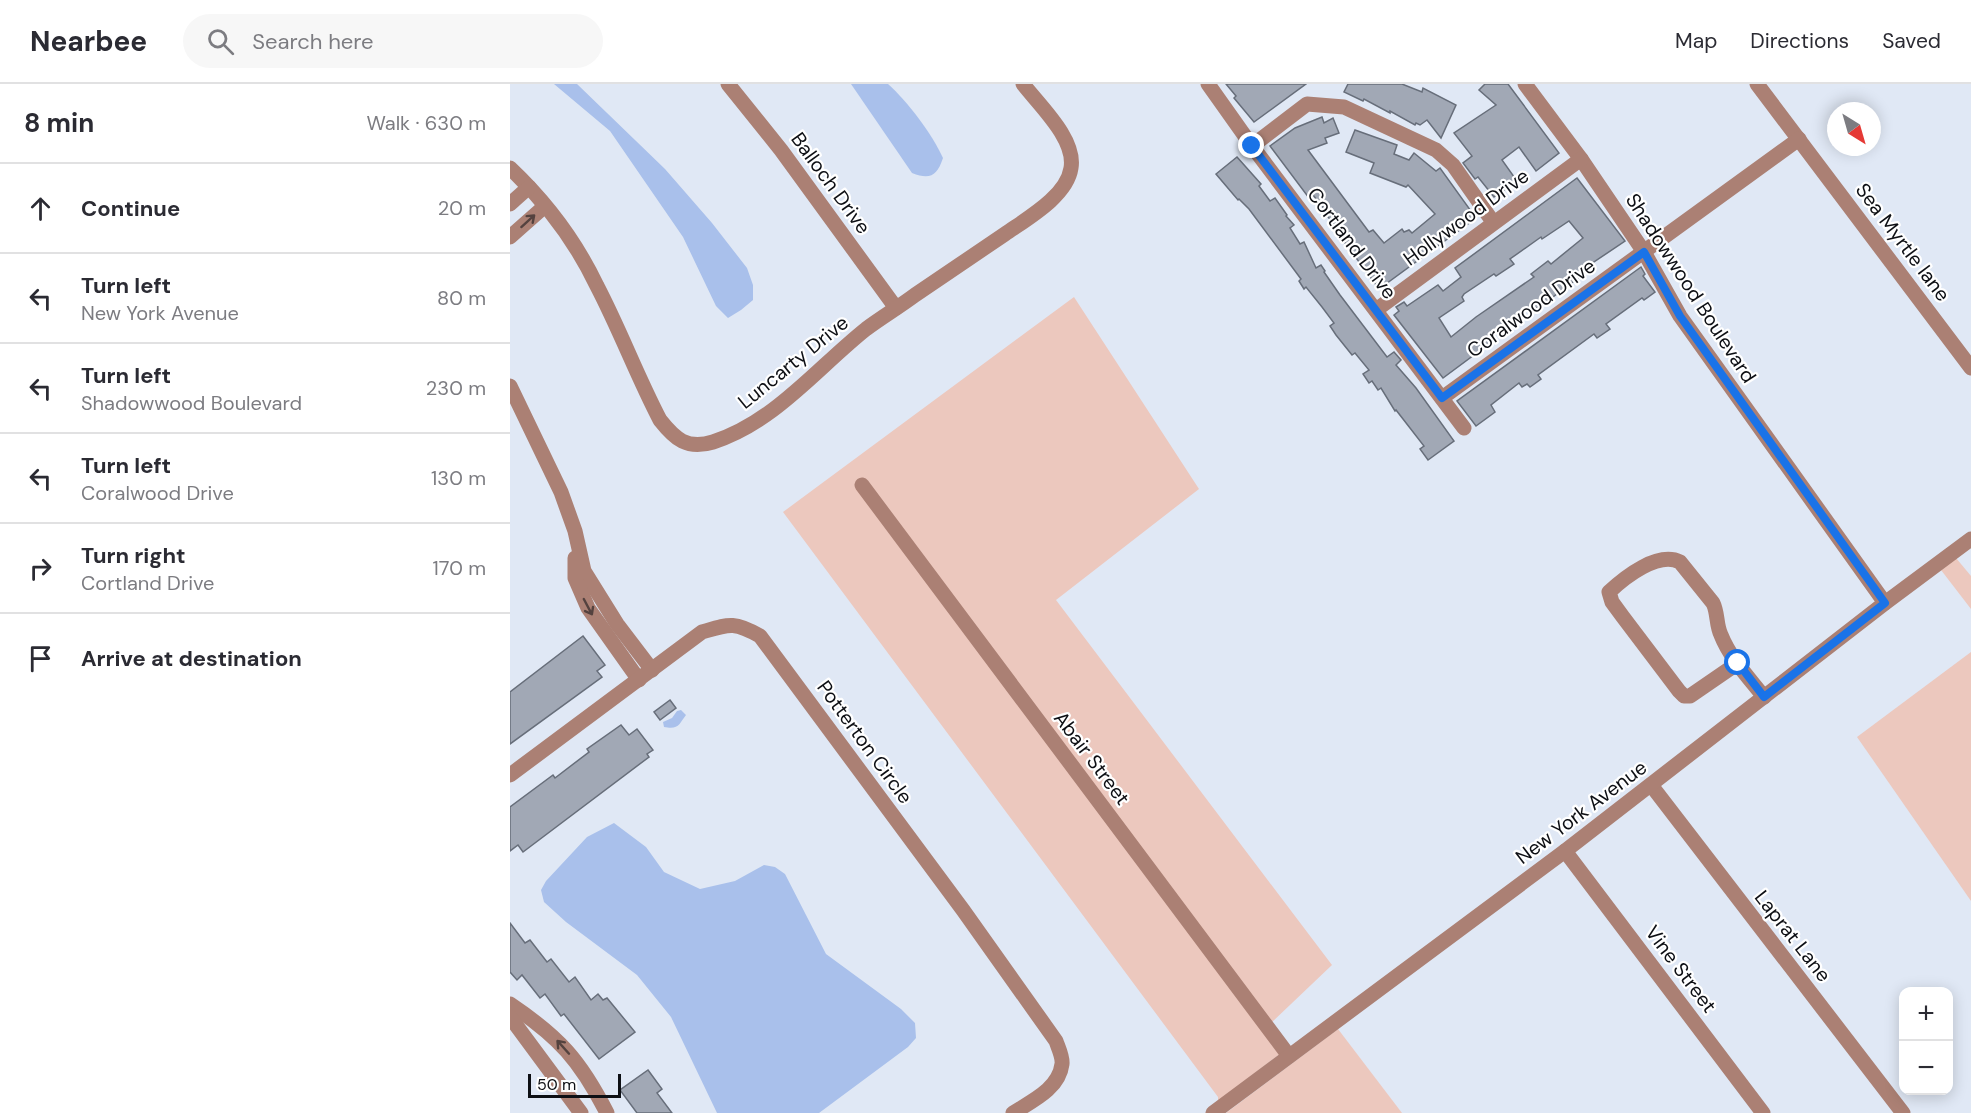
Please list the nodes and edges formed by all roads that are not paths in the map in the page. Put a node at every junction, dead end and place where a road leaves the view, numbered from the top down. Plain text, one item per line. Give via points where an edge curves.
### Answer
1 (728, 84) edge
2 (1023, 84) edge
3 (1208, 84) edge
4 (1526, 84) edge
5 (1757, 84) edge
6 (1799, 139) junction
7 (1252, 146) junction
8 (1581, 159) junction
9 (510, 168) edge
10 (530, 187) junction
11 (510, 204) edge
12 (545, 206) junction
13 (1493, 222) junction
14 (510, 237) edge
15 (1644, 252) junction
16 (896, 309) junction
17 (1376, 310) junction
18 (1971, 368) edge
19 (510, 386) edge
20 (1442, 398) junction
21 (1464, 428) dead end
22 (862, 485) dead end
23 (1971, 539) edge
24 (1885, 603) junction
25 (611, 628) junction
26 (1738, 663) junction
27 (652, 670) junction
28 (639, 680) junction
29 (1764, 697) junction
30 (510, 775) edge
31 (1651, 786) junction
32 (1565, 851) junction
33 (510, 1004) edge
34 (510, 1017) edge
35 (1288, 1056) junction
36 (581, 1113) edge
37 (606, 1113) edge
38 (1013, 1113) edge
39 (1213, 1113) edge
40 (1763, 1113) edge
41 (1903, 1113) edge

1 - 16 street, Balloch Drive
2 - 16 street, Luncarty Drive via 1067,139 1072,155 1068,180 1059,194
3 - 7 street, Cortland Drive
4 - 8 street, Shadowwood Boulevard
5 - 6 street, Sea Myrtle lane
6 - 15 street, Coralwood Drive
6 - 18 street, Sea Myrtle lane
7 - 13 street via 1307,104 1344,107 1437,150 1454,165
7 - 17 street, Cortland Drive
8 - 13 street, Hollywood Drive
8 - 15 street, Shadowwood Boulevard
9 - 10 street, Luncarty Drive
10 - 11 street
10 - 12 street, Luncarty Drive
14 -> 12 street
12 - 16 street, Luncarty Drive via 597,284 660,420 673,437 692,444 712,442 754,423
13 - 17 street, Hollywood Drive
15 - 20 street, Coralwood Drive
15 - 24 street, Shadowwood Boulevard via 1680,316
17 - 20 street, Cortland Drive
19 - 25 street via 561,492 575,531 575,579 588,608
20 - 21 street, Cortland Drive
22 - 35 street, Abair Street
23 - 24 street, New York Avenue
24 - 29 street, New York Avenue
25 - 27 street
25 - 28 street
26 - 26 street via 1720,633 1713,603 1673,558 1646,565 1623,578 1609,592 1612,602 1684,696 1690,696
26 - 29 street
27 - 28 street, Potterton Circle
27 - 38 street, Potterton Circle via 702,632 730,624 760,636 1056,1041 1062,1062 1057,1080 1044,1094
28 - 30 street, Potterton Circle
29 - 31 street, New York Avenue
31 - 32 street, New York Avenue
31 - 41 street, Laprat Lane
32 - 35 street, New York Avenue
32 - 40 street, Vine Street
37 -> 33 street via 592,1084 562,1044
34 - 36 street
35 - 39 street, New York Avenue

